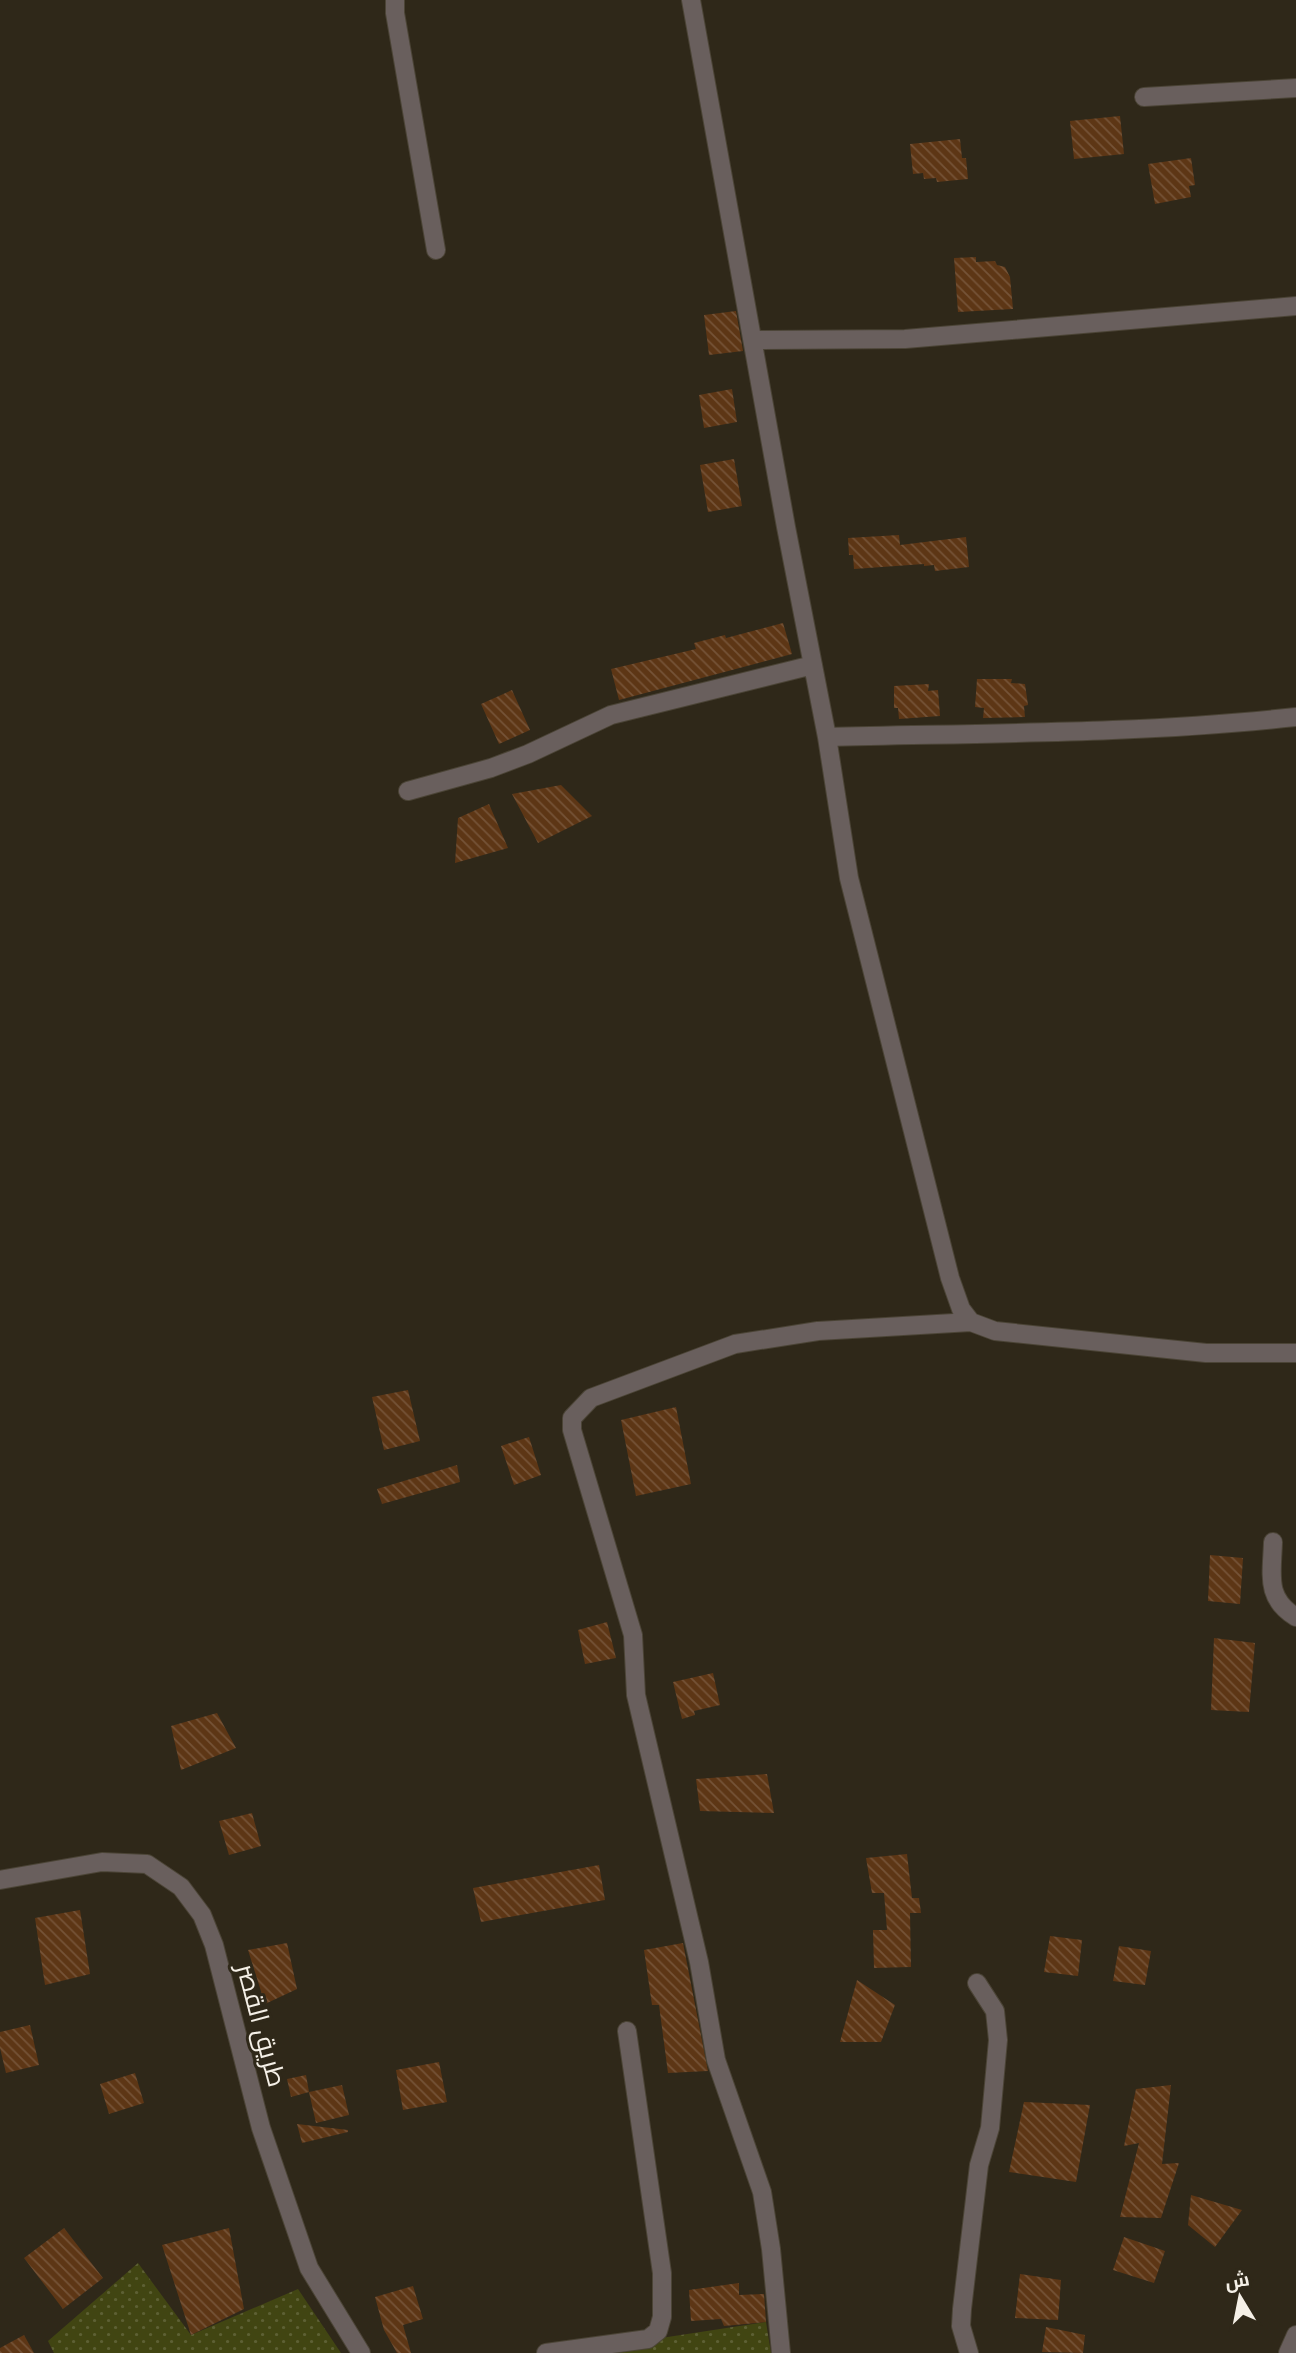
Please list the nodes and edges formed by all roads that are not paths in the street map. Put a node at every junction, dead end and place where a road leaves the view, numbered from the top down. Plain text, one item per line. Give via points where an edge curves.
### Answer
1 (395, 0) edge
2 (691, 0) edge
3 (1296, 88) edge
4 (1144, 97) dead end
5 (436, 250) dead end
6 (1296, 306) edge
7 (754, 340) junction
8 (813, 665) junction
9 (1296, 717) edge
10 (827, 737) junction
11 (408, 792) dead end
12 (971, 1322) junction
13 (1296, 1353) edge
14 (1273, 1542) dead end
15 (1296, 1617) edge
16 (0, 1880) edge
17 (977, 1983) dead end
18 (627, 2031) dead end
19 (1296, 2335) edge
20 (361, 2353) edge
21 (546, 2353) edge
22 (781, 2353) edge
23 (969, 2353) edge
24 (1288, 2353) edge

1 - 5 street
2 - 7 street
3 - 4 street
6 - 7 street via 905,339
7 - 8 street
8 - 10 street
8 - 11 street via 611,716 491,768
9 - 10 street via 1080,732
10 - 12 street via 849,878 947,1268 961,1309
12 - 13 street via 995,1331 1206,1353
12 - 22 street via 818,1331 735,1344 591,1398 572,1418 633,1635 636,1695 699,1962 716,2060 762,2192
14 - 15 street via 1272,1581 1277,1601
16 - 20 street, طريق القصر via 113,1862 147,1864 181,1887 202,1915 214,1945 261,2128 309,2268
17 - 23 street via 995,2011 998,2039 990,2128 979,2165 962,2309 961,2326
18 - 21 street via 662,2273 659,2331 648,2339
19 - 24 street

